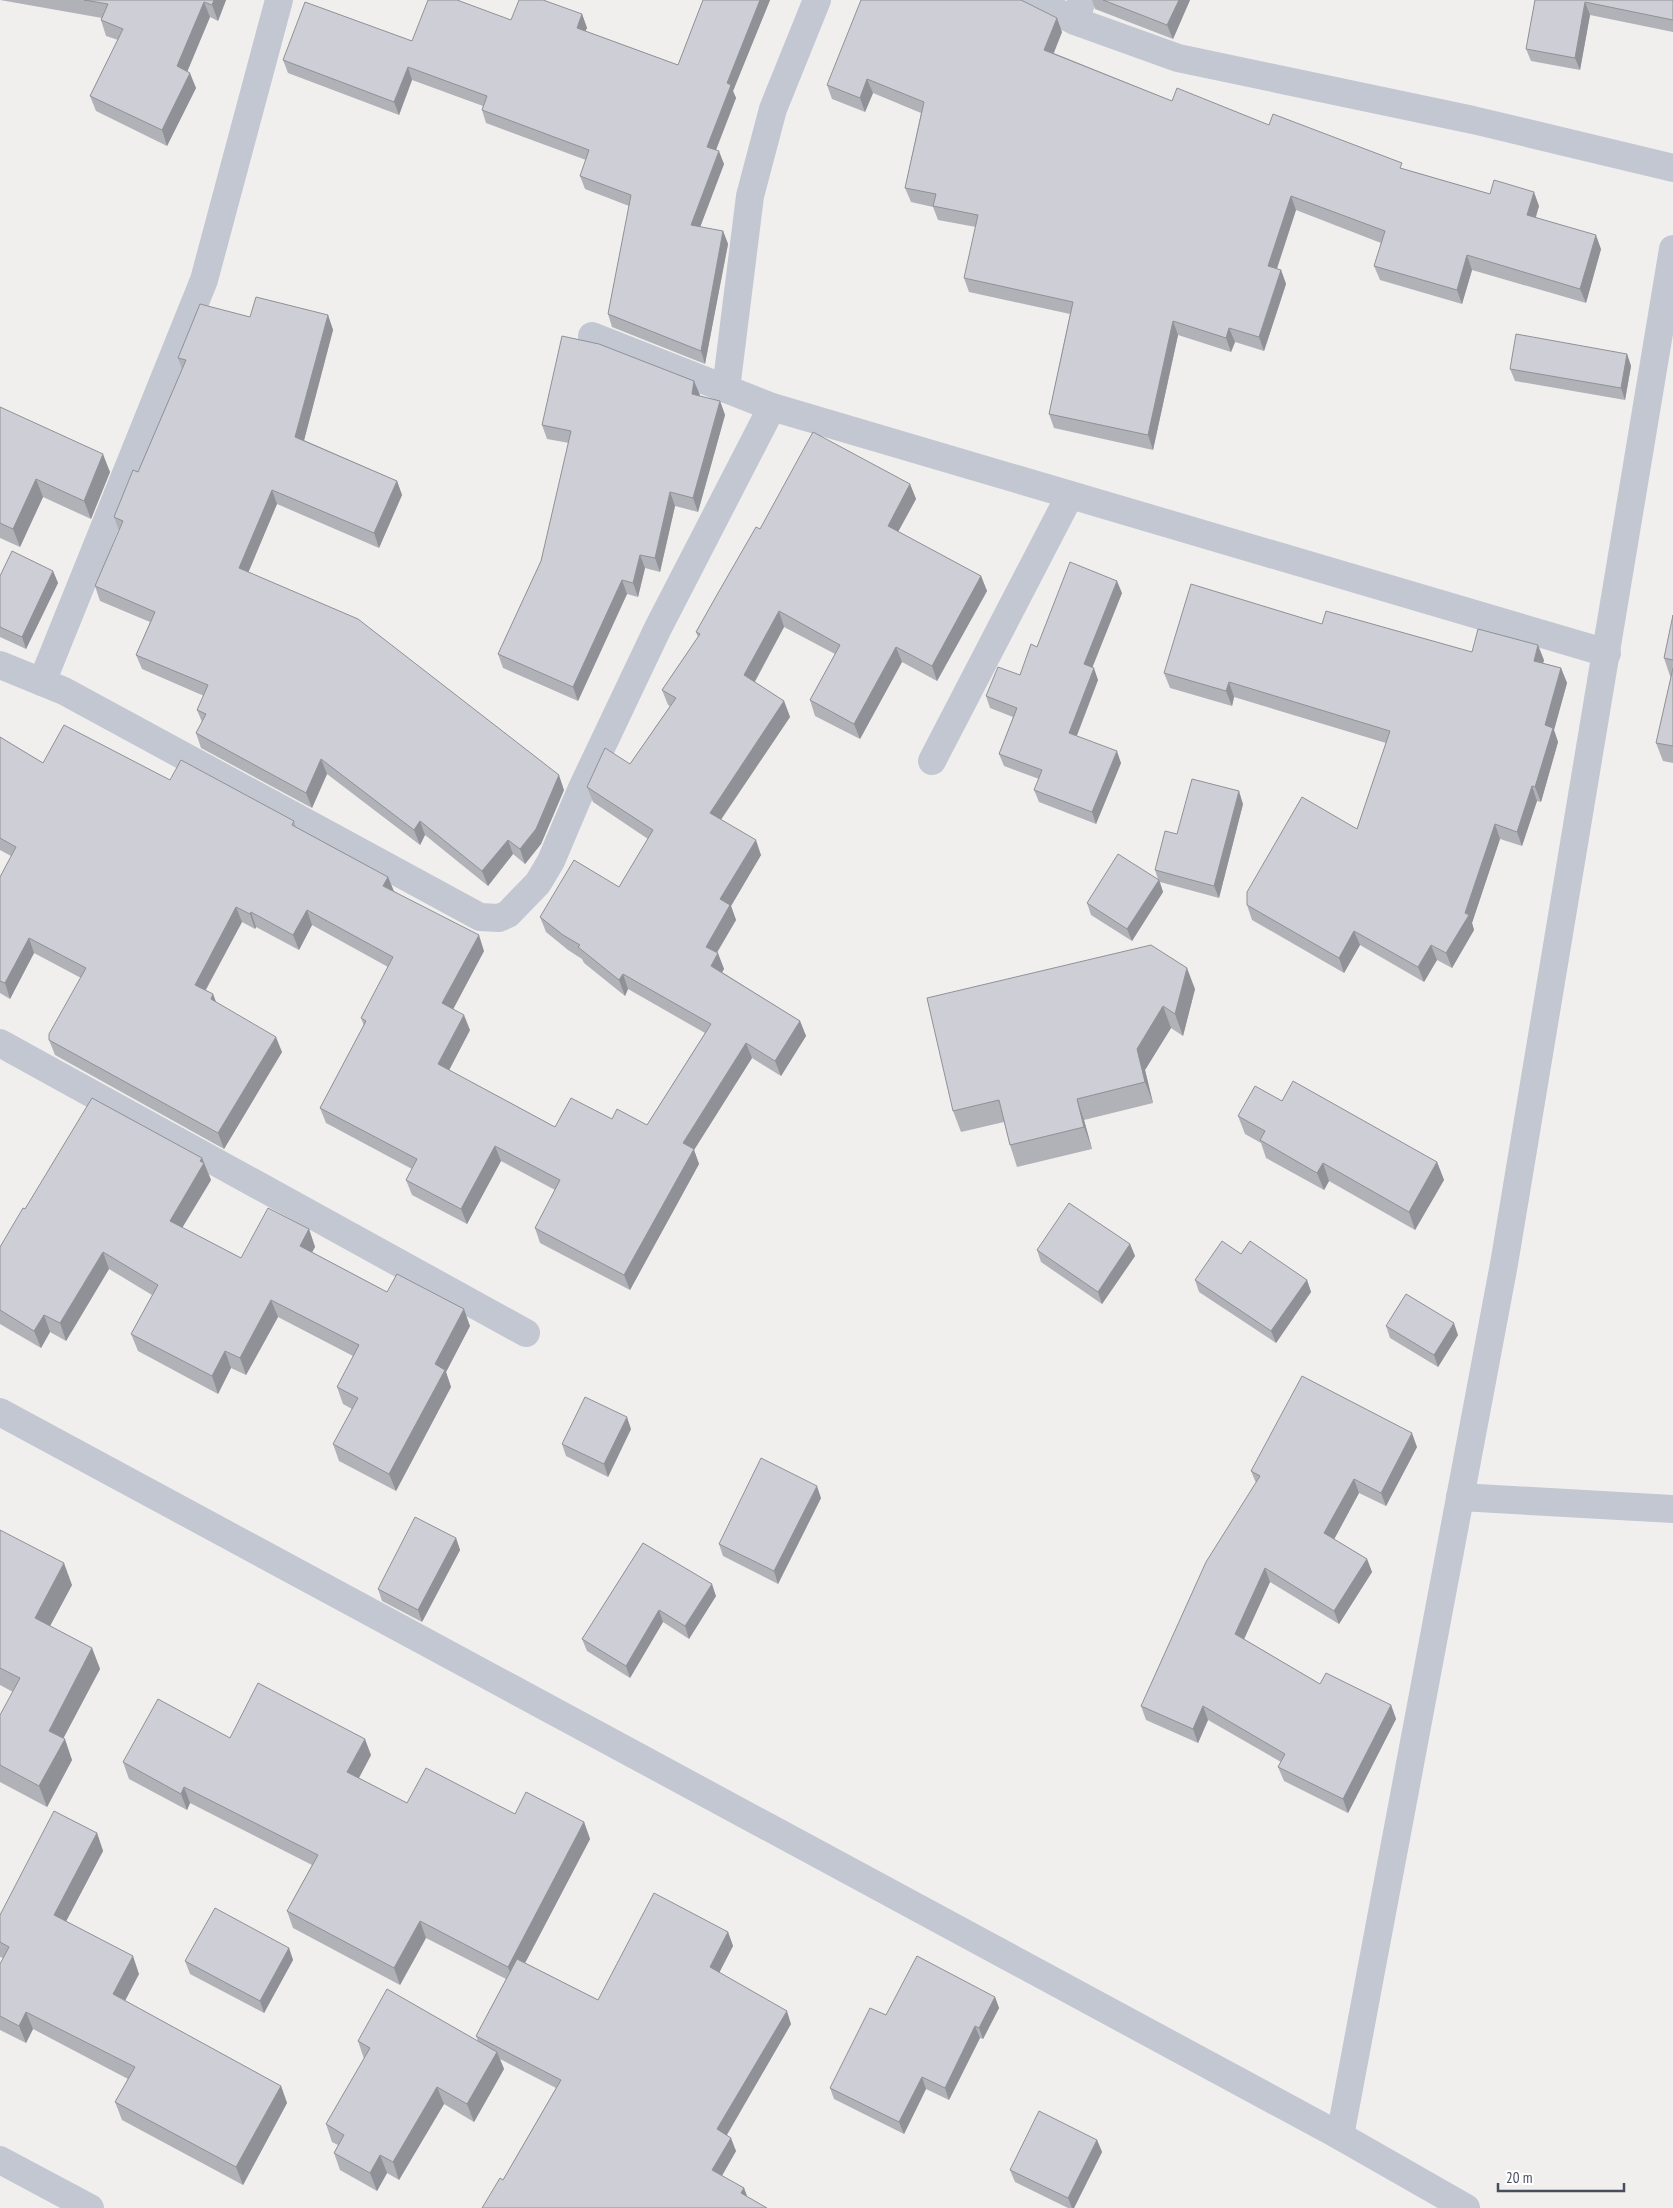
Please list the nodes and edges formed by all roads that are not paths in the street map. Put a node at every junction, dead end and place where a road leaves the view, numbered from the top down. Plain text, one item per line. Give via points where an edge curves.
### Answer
1 (279, 0) edge
2 (817, 0) edge
3 (1034, 0) edge
4 (1079, 11) edge
5 (1673, 168) edge
6 (1673, 249) edge
7 (592, 336) dead end
8 (726, 389) junction
9 (772, 407) junction
10 (1070, 495) junction
11 (1607, 653) junction
12 (0, 665) edge
13 (42, 682) junction
14 (932, 761) dead end
15 (0, 1043) edge
16 (526, 1333) dead end
17 (0, 1412) edge
18 (1460, 1497) junction
19 (1673, 1509) edge
20 (1340, 2136) junction
21 (0, 2160) edge
22 (90, 2208) edge
23 (1466, 2208) edge

1 - 13 street via 204,280
2 - 8 street via 773,109 750,196
3 - 4 street
4 - 5 street via 1178,58 1474,120
6 - 11 street
7 - 8 street
8 - 9 street
9 - 10 street
9 - 13 street via 658,628 551,861 538,883 508,914 499,918 480,917
10 - 11 street
10 - 14 street
11 - 18 street via 1504,1264
12 - 13 street
15 - 16 street
17 - 20 street
18 - 19 street
18 - 20 street
20 - 23 street
21 - 22 street

